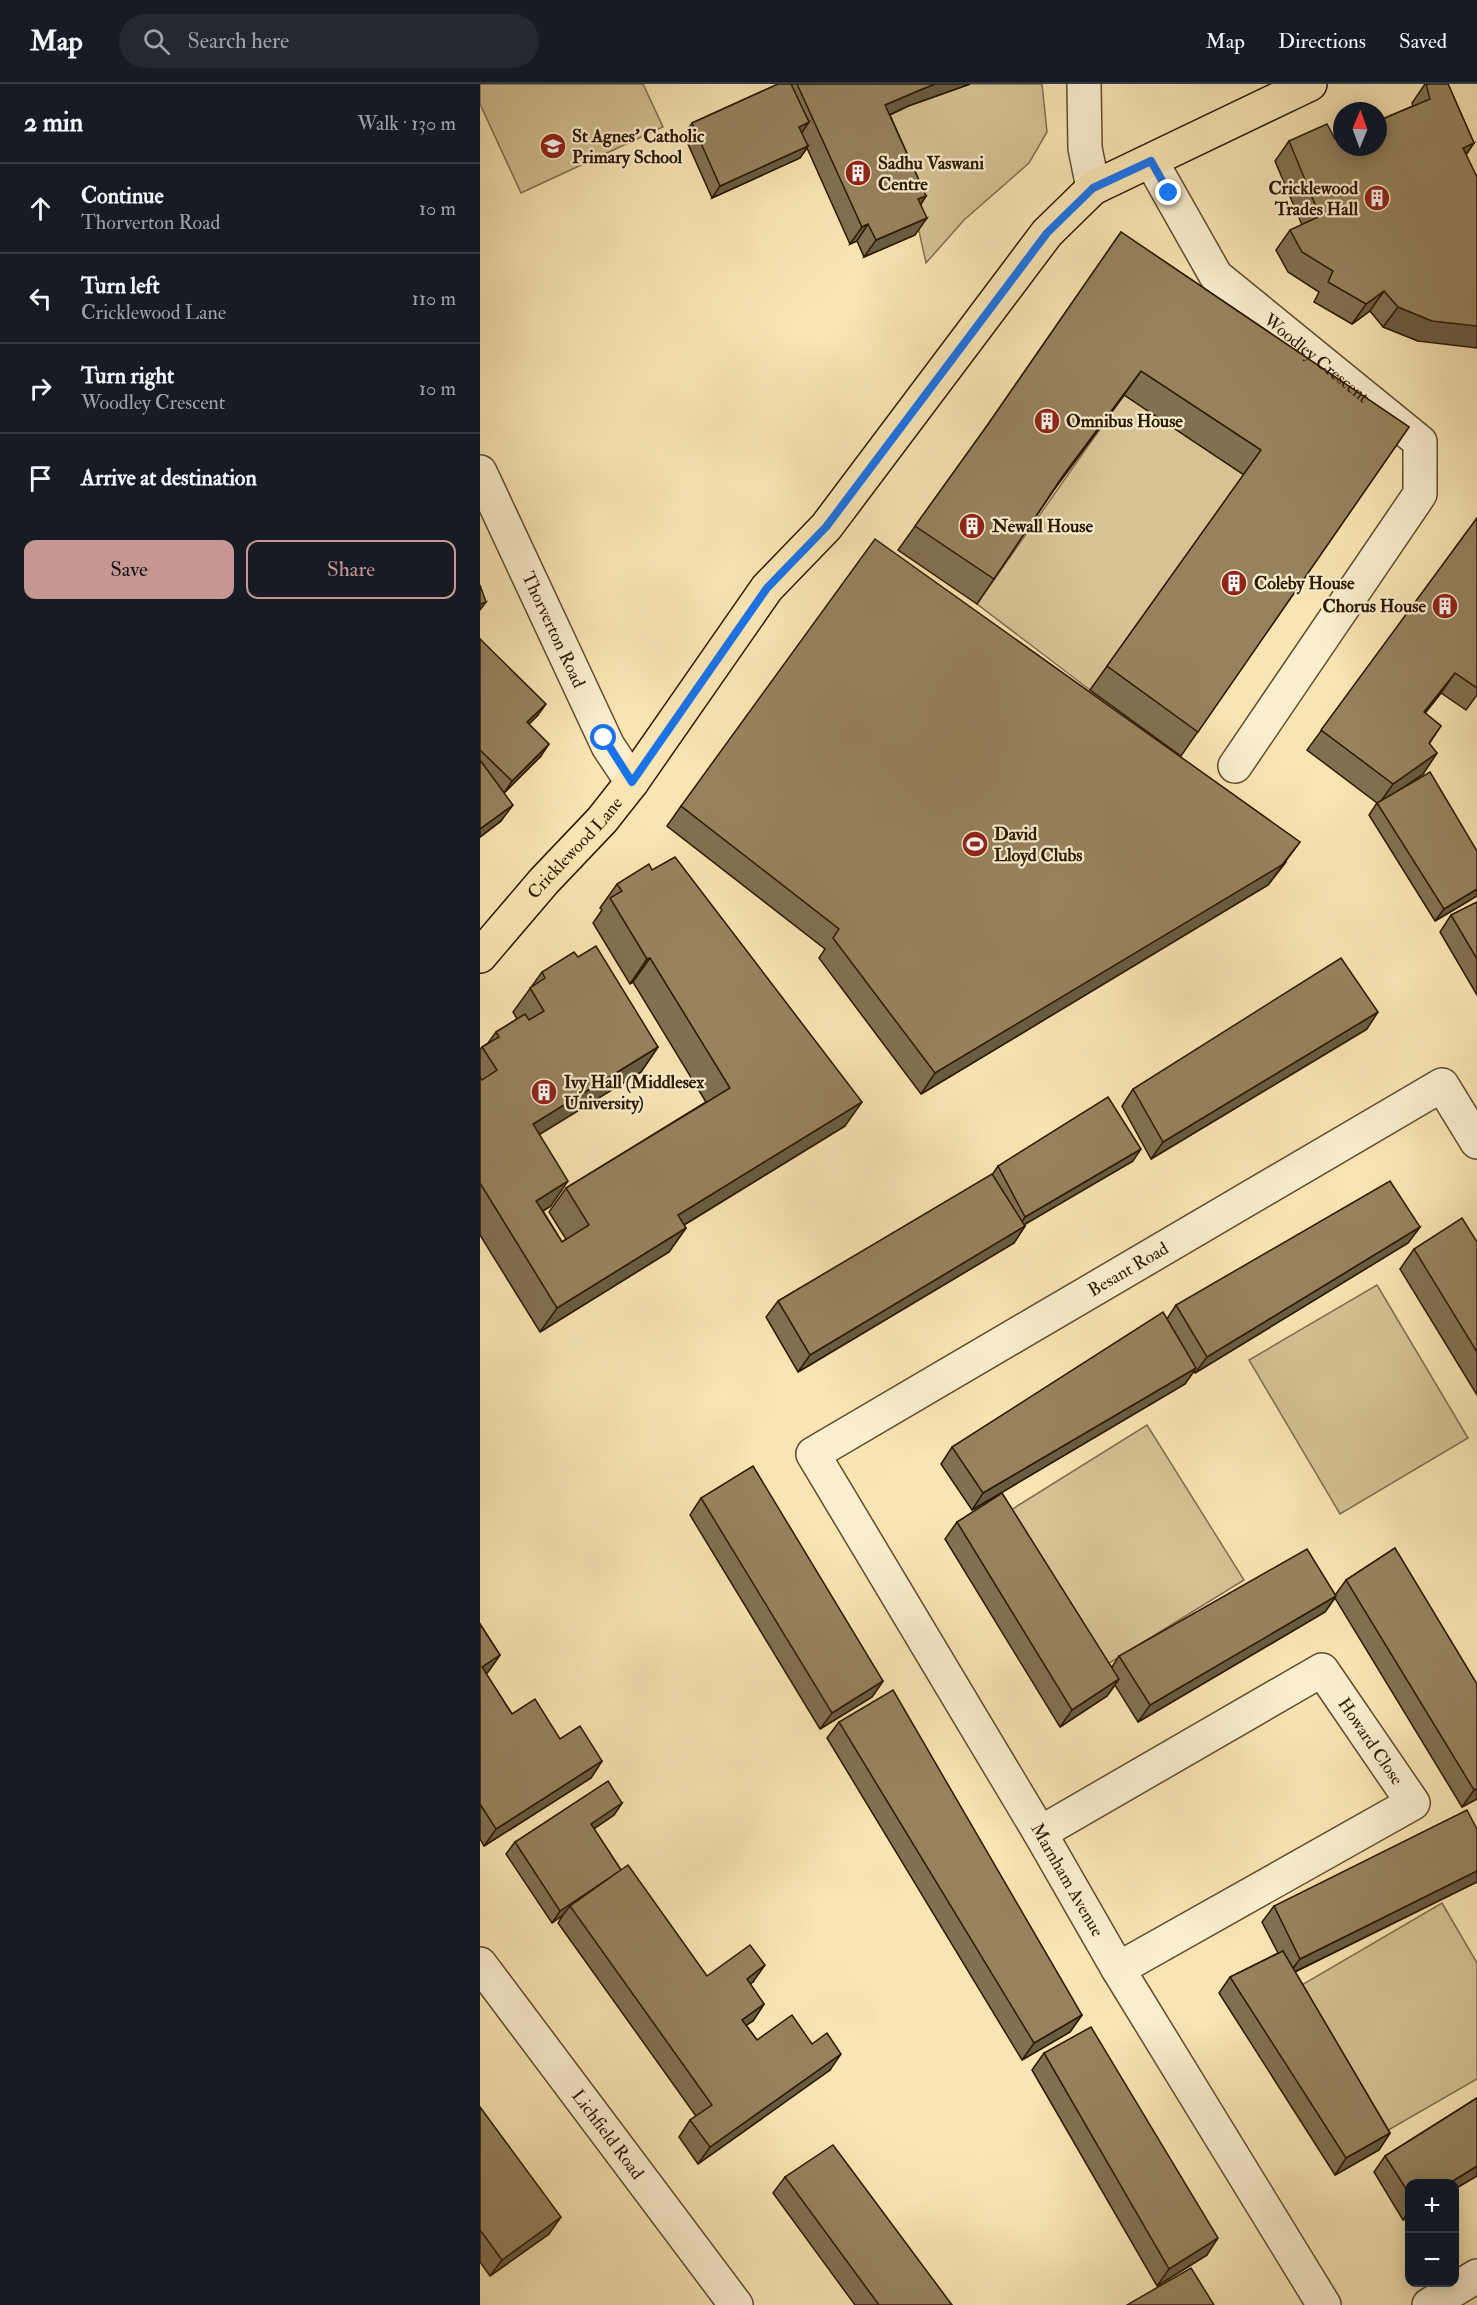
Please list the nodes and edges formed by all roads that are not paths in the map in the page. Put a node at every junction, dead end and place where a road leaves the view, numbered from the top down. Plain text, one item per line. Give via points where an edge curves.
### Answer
1 (1084, 84) edge
2 (1310, 84) edge
3 (1151, 161) junction
4 (1093, 188) junction
5 (480, 472) edge
6 (1235, 766) dead end
7 (632, 782) junction
8 (480, 956) edge
9 (1477, 1142) edge
10 (813, 1454) joint
11 (1040, 1833) junction
12 (480, 1964) edge
13 (1118, 1969) junction
14 (1477, 2276) edge
15 (736, 2305) edge
16 (1324, 2305) edge
17 (1429, 2305) edge

1 - 4 street via 1085,148
2 - 3 main road, Cricklewood Lane
3 - 4 main road, Cricklewood Lane
3 - 6 street, Woodley Crescent via 1216,276 1420,442 1420,494
4 - 7 main road, Cricklewood Lane via 1047,233 826,527 767,588
5 - 7 street, Thorverton Road via 608,746
7 - 8 main road, Cricklewood Lane
9 - 10 street, Besant Road via 1442,1085
10 - 11 street, Marnham Avenue
11 - 13 street, Marnham Avenue
11 - 13 street, Howard Close via 1322,1670 1413,1803
12 - 15 street, Lichfield Road
13 - 16 street, Marnham Avenue
14 - 17 street

